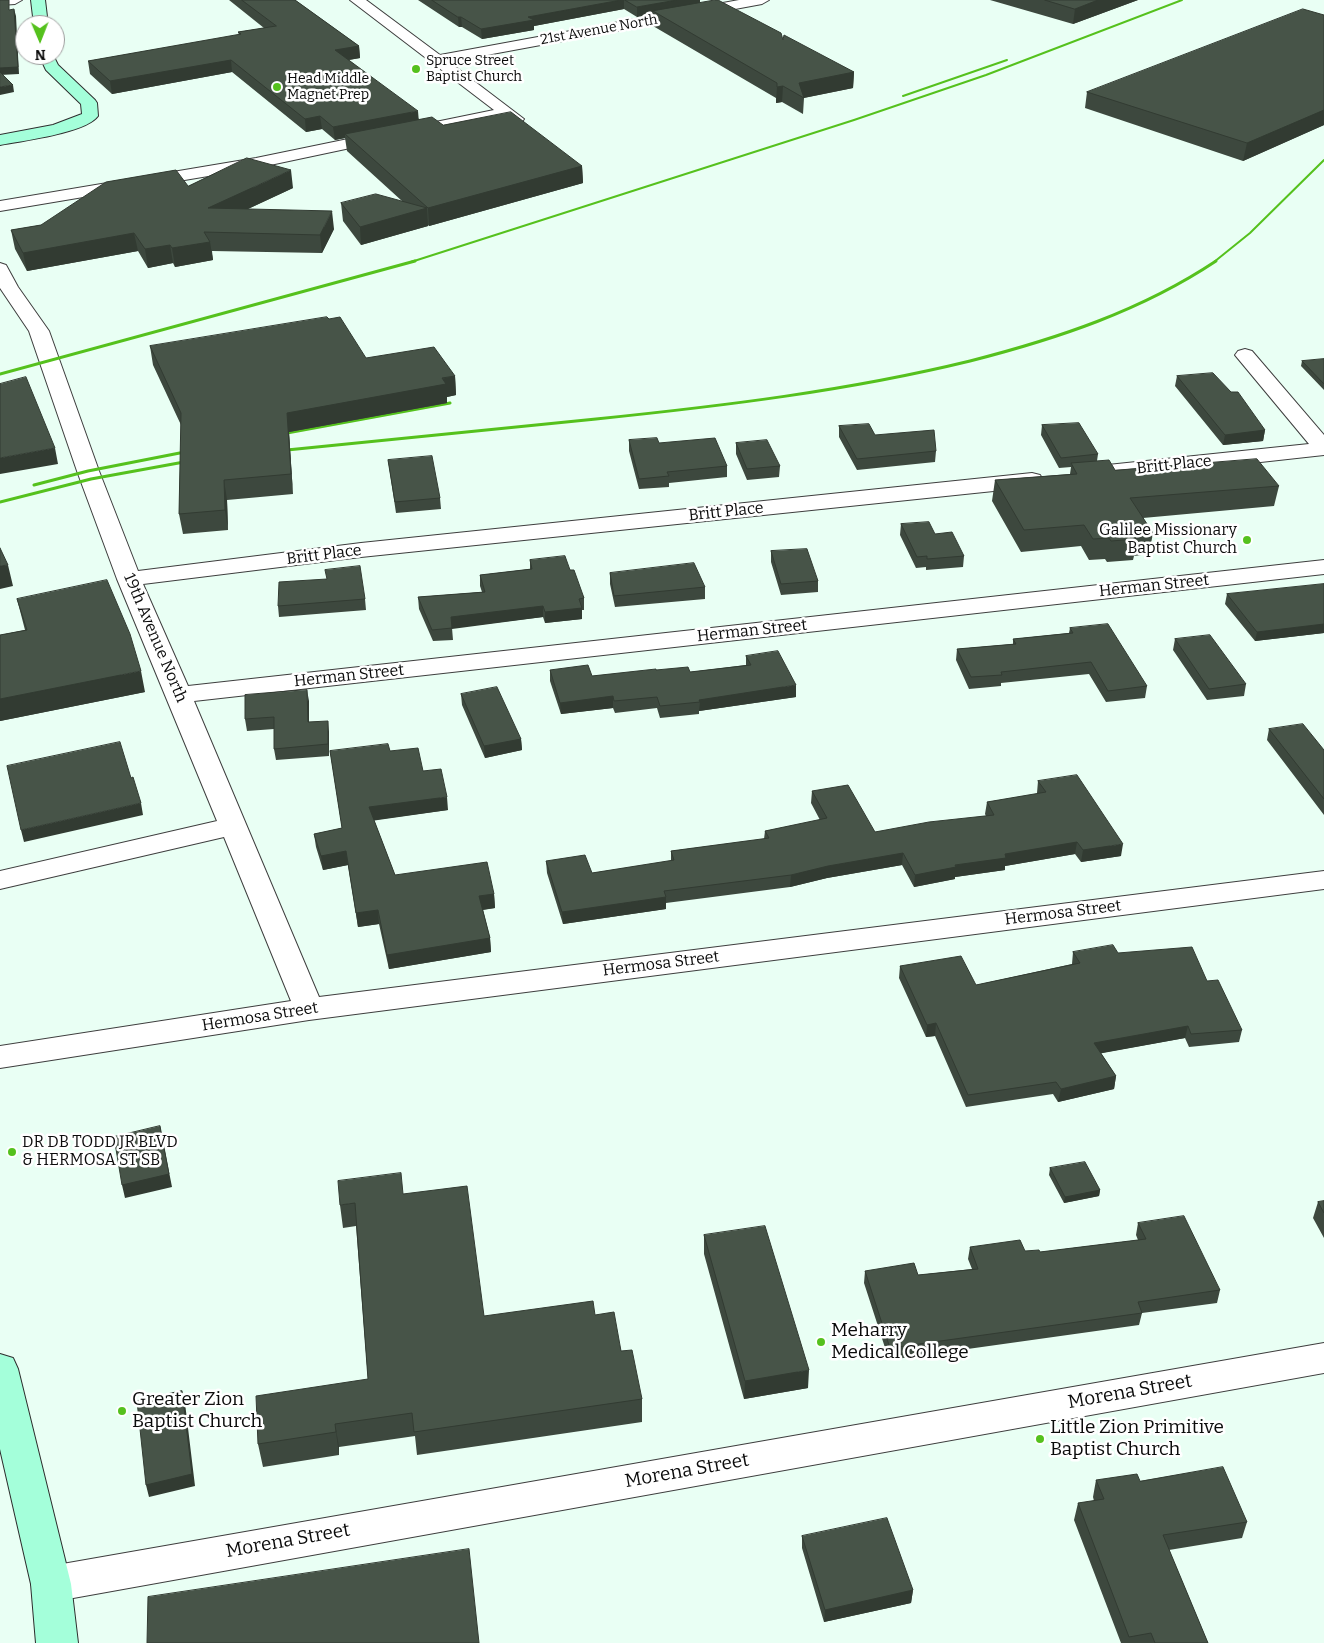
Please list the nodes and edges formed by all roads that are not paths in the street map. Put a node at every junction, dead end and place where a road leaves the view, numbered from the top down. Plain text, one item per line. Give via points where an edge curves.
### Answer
1 (14, 0) edge
2 (38, 0) edge
3 (357, 0) edge
4 (762, 0) edge
5 (0, 1) edge
6 (40, 15) edge
7 (436, 60) junction
8 (50, 65) edge
9 (506, 112) junction
10 (524, 124) edge
11 (0, 140) edge
12 (0, 206) edge
13 (0, 269) edge
14 (1245, 356) dead end
15 (1324, 449) edge
16 (1324, 567) edge
17 (129, 579) junction
18 (179, 695) junction
19 (233, 826) junction
20 (0, 880) edge
21 (1324, 880) edge
22 (309, 1009) junction
23 (0, 1057) edge
24 (1324, 1358) edge
25 (0, 1369) edge
26 (50, 1584) junction
27 (57, 1643) edge

1 - 5 street
2 - 6 street
3 - 7 street
4 - 7 street, 21st Avenue North
7 - 9 street
8 - 11 street via 89,103 90,116 60,129
9 - 10 street
9 - 12 street via 247,164
13 - 17 street, 19th Avenue North via 39,331
14 - 15 street
15 - 17 street, Britt Place via 361,550
16 - 18 street, Herman Street
17 - 18 street, 19th Avenue North
18 - 19 street, 19th Avenue North
19 - 20 street
19 - 22 street, 19th Avenue North
21 - 22 street, Hermosa Street
22 - 23 street, Hermosa Street
24 - 26 street, Morena Street
25 - 26 street
26 - 27 street

